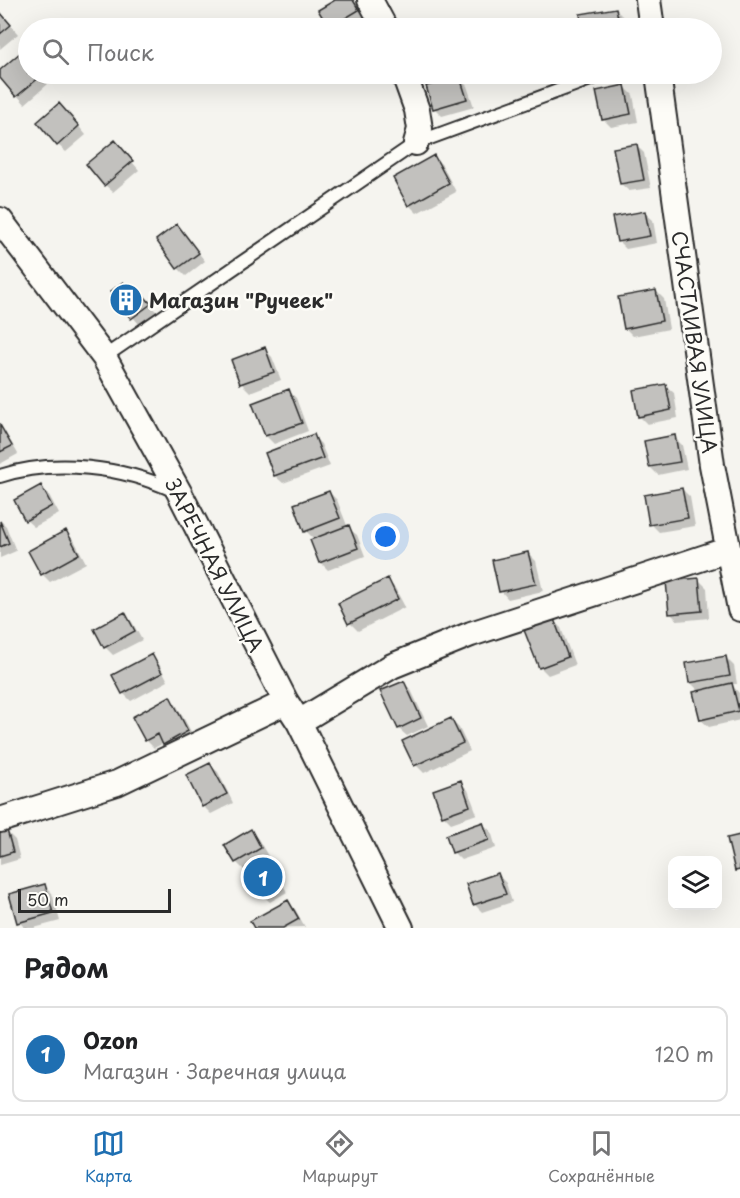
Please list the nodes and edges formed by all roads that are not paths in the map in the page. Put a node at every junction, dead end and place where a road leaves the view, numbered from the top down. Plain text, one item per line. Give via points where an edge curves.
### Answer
1 (370, 0) edge
2 (648, 0) edge
3 (380, 18) edge
4 (651, 18) edge
5 (408, 84) edge
6 (577, 84) edge
7 (659, 84) edge
8 (416, 143) junction
9 (0, 220) edge
10 (104, 357) junction
11 (0, 476) edge
12 (179, 492) junction
13 (727, 550) junction
14 (740, 609) edge
15 (285, 702) junction
16 (298, 722) junction
17 (0, 820) edge
18 (401, 928) edge

1 - 3 street
2 - 4 street
5 - 8 street via 420,129
6 - 8 lane
7 - 13 street, СЧАСТЛИВАЯ УЛИЦА
8 - 10 lane
9 - 10 street, ЗАРЕЧНАЯ УЛИЦА
10 - 12 street, ЗАРЕЧНАЯ УЛИЦА
11 - 12 lane via 20,469 52,467 112,470
12 - 15 street, ЗАРЕЧНАЯ УЛИЦА
13 - 14 street, СЧАСТЛИВАЯ УЛИЦА
13 - 16 street via 471,634 402,662
15 - 16 street, ЗАРЕЧНАЯ УЛИЦА
15 - 17 street via 117,783
16 - 18 street, ЗАРЕЧНАЯ УЛИЦА

